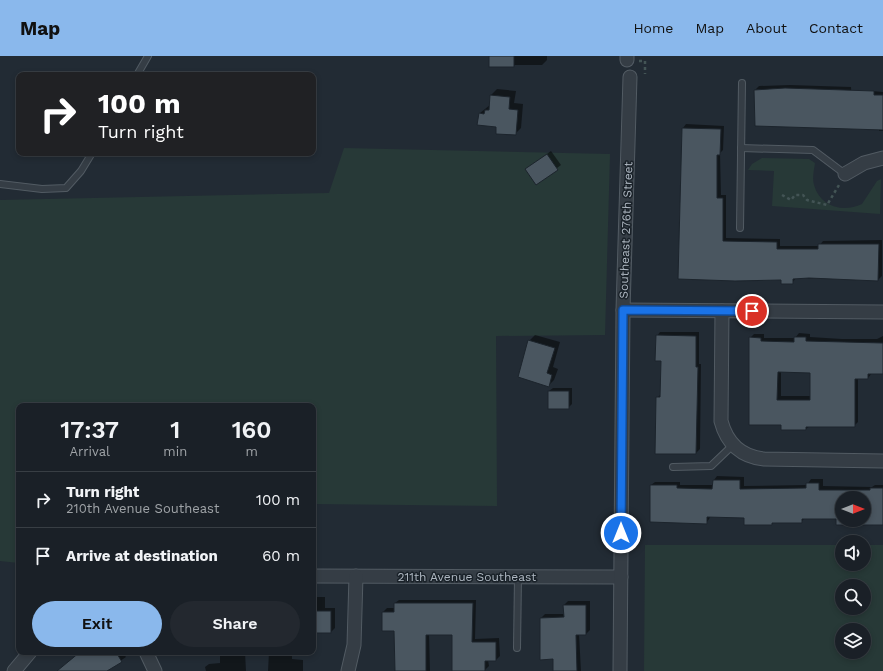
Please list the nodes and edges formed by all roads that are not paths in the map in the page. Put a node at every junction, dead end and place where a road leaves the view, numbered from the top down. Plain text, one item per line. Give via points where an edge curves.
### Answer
1 (148, 56) edge
2 (140, 72) edge
3 (630, 77) dead end
4 (742, 83) dead end
5 (741, 148) junction
6 (90, 156) edge
7 (883, 158) edge
8 (845, 174) joint
9 (0, 184) edge
10 (740, 228) dead end
11 (623, 310) junction
12 (722, 311) junction
13 (883, 312) edge
14 (733, 445) junction
15 (883, 461) edge
16 (672, 467) dead end
17 (316, 576) edge
18 (356, 576) junction
19 (518, 577) junction
20 (621, 577) junction
21 (517, 648) dead end
22 (27, 655) edge
23 (147, 655) edge
24 (14, 671) edge
25 (155, 671) edge
26 (348, 671) edge
27 (620, 671) edge

1 - 2 lane
3 - 11 street, Southeast 276th Street
4 - 5 lane
5 - 8 lane via 813,150
5 - 10 lane
6 - 9 lane via 66,188 42,189
7 - 8 street via 864,163
11 - 12 street
11 - 20 street, Southeast 276th Street
12 - 13 street
12 - 14 street via 721,421
14 - 15 street via 747,456 756,458
14 - 16 lane via 711,466
17 - 18 street, 211th Avenue Southeast
18 - 19 street, 211th Avenue Southeast
18 - 26 street via 354,646
19 - 20 street, 211th Avenue Southeast
19 - 21 lane
20 - 27 street, Southeast 276th Street
22 - 24 street
23 - 25 street

